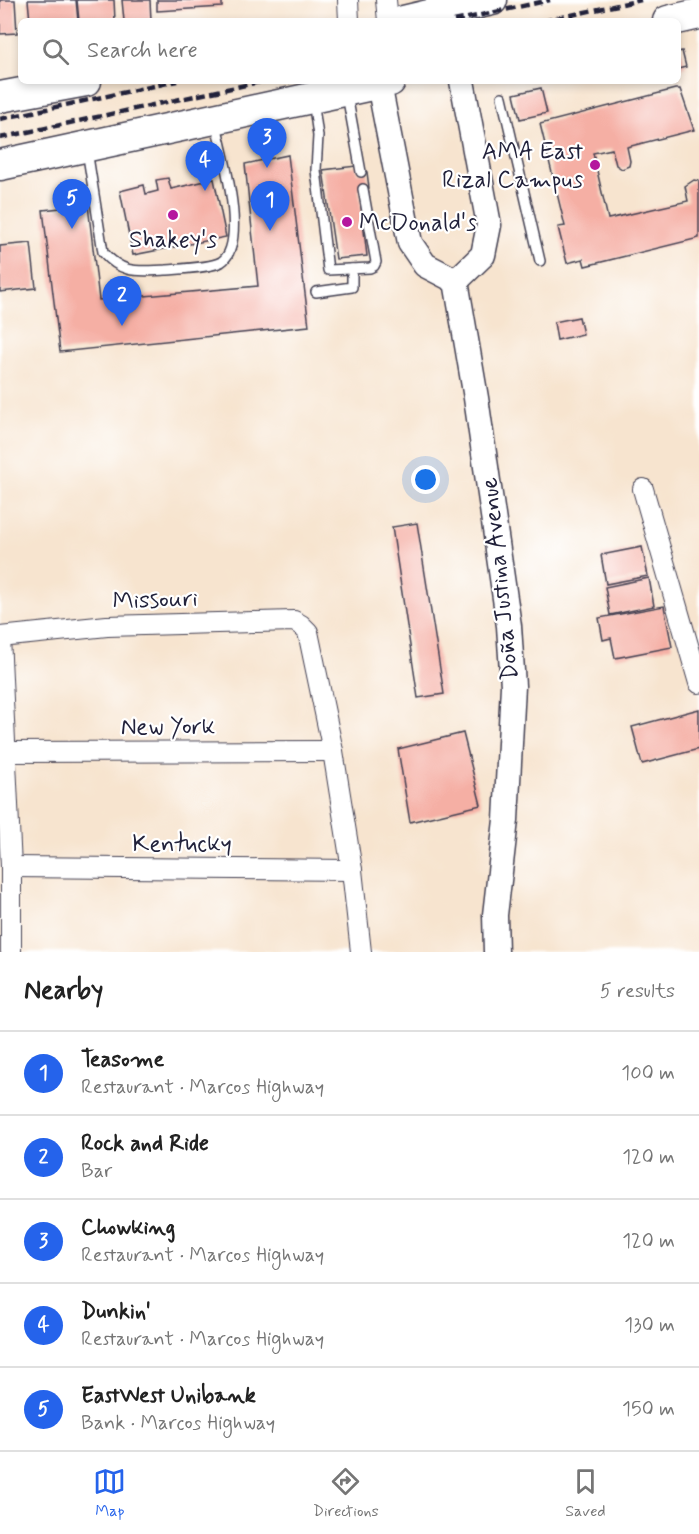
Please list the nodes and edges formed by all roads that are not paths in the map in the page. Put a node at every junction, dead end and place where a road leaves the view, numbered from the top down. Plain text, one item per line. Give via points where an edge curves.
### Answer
1 (348, 0) edge
2 (386, 0) edge
3 (471, 9) edge
4 (699, 14) edge
5 (349, 18) edge
6 (388, 18) edge
7 (420, 18) edge
8 (681, 18) edge
9 (70, 84) edge
10 (463, 84) edge
11 (368, 85) edge
12 (0, 97) edge
13 (502, 97) dead end
14 (313, 98) junction
15 (215, 118) junction
16 (87, 147) junction
17 (0, 165) edge
18 (361, 172) dead end
19 (363, 189) dead end
20 (540, 261) dead end
21 (352, 269) junction
22 (456, 280) junction
23 (316, 292) dead end
24 (643, 489) dead end
25 (0, 637) edge
26 (699, 683) edge
27 (333, 751) junction
28 (5, 752) junction
29 (11, 867) junction
30 (352, 870) junction
31 (11, 952) edge
32 (361, 952) edge
33 (496, 952) edge

1 - 5 street
2 - 6 street
3 - 7 main road
4 - 8 main road
9 - 12 main road
10 - 22 street via 489,225 483,255
11 - 14 main road
11 - 18 lane
11 - 22 street via 410,243 425,265
13 - 20 lane
14 - 15 main road
14 - 21 lane via 326,267
15 - 16 main road
15 - 16 lane via 230,179 233,240 229,255 219,263 129,271 113,263 103,252
16 - 17 main road
19 - 21 lane via 376,262 370,268
21 - 23 lane via 352,287
22 - 33 street, Doña Justina Avenue via 509,626 513,686 506,820 495,915
24 - 26 street
25 - 27 street, Missouri via 107,626 294,621 308,632
25 - 28 street
27 - 28 street, New York
27 - 30 street
28 - 29 street
29 - 30 street, Kentucky
29 - 31 street
30 - 32 street

